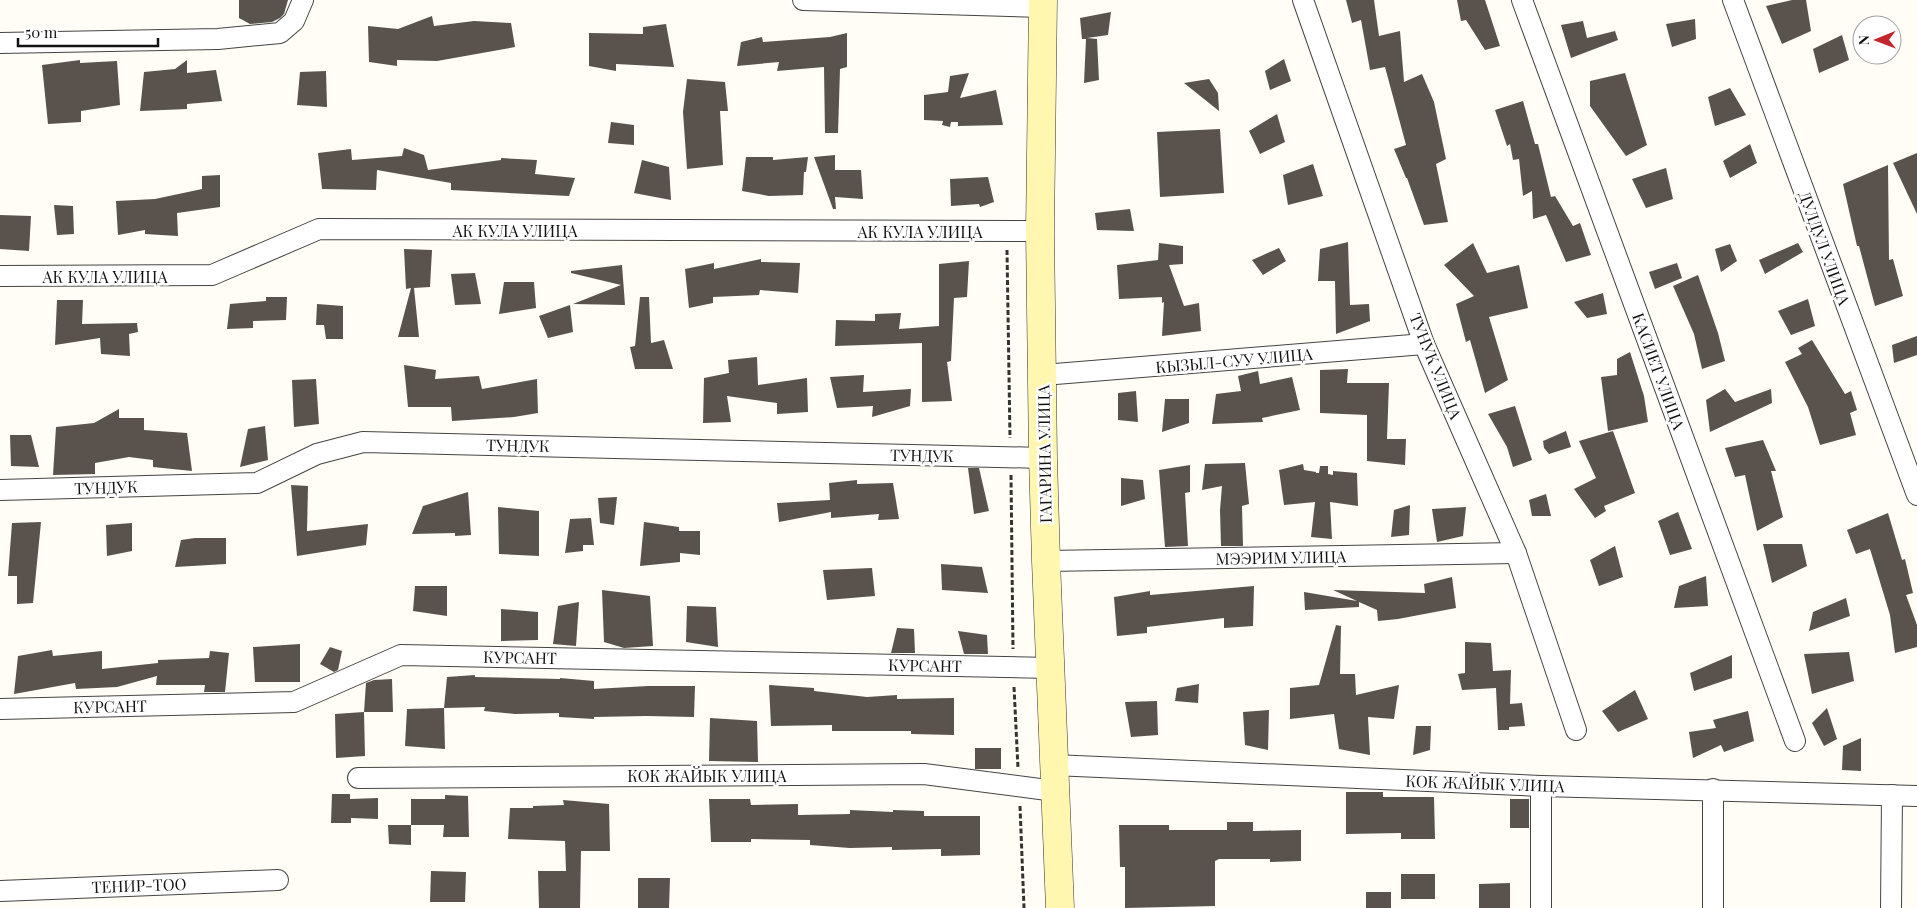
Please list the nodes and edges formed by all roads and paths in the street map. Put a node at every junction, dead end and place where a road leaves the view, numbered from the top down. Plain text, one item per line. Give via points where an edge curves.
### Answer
1 (303, 0) edge
2 (803, 0) edge
3 (1303, 0) edge
4 (1522, 0) edge
5 (1733, 0) edge
6 (1042, 4) edge
7 (0, 43) edge
8 (1040, 231) junction
9 (1007, 244) dead end
10 (0, 276) edge
11 (1424, 344) junction
12 (1043, 375) junction
13 (1010, 442) dead end
14 (1043, 458) junction
15 (1011, 472) dead end
16 (0, 490) edge
17 (1917, 495) edge
18 (1516, 553) junction
19 (1046, 561) junction
20 (1013, 650) dead end
21 (1050, 668) junction
22 (1014, 686) dead end
23 (0, 709) edge
24 (1576, 730) dead end
25 (1795, 741) dead end
26 (1018, 772) dead end
27 (358, 778) dead end
28 (1054, 778) junction
29 (1541, 786) junction
30 (1713, 789) junction
31 (1892, 795) junction
32 (1917, 796) edge
33 (1020, 806) dead end
34 (278, 880) dead end
35 (0, 891) edge
36 (1024, 908) edge
37 (1060, 908) edge
38 (1541, 908) edge
39 (1713, 908) edge
40 (1892, 908) edge

1 - 7 street via 294,21 280,33 218,39
2 - 6 street
3 - 11 street, ТУНУК УЛИЦА
4 - 25 street, КАСИЕТ УЛИЦА
5 - 17 street, ДУЛДУЛ УЛИЦА
6 - 8 main road, ГАГАРИНА УЛИЦА
8 - 10 street, АК КУЛА УЛИЦА via 320,229 212,275
8 - 12 main road, ГАГАРИНА УЛИЦА
9 - 13 path
11 - 12 street, КЫЗЫЛ-СУУ УЛИЦА
11 - 18 street, ТУНУК УЛИЦА
12 - 14 main road, ГАГАРИНА УЛИЦА
14 - 16 street, ТУНДУК via 363,442 318,454 257,483
14 - 19 main road, ГАГАРИНА УЛИЦА
15 - 20 path
18 - 19 street, МЭЭРИМ УЛИЦА
18 - 24 street, ТУНУК УЛИЦА
19 - 21 main road, ГАГАРИНА УЛИЦА
21 - 23 street, КУРСАНТ via 400,655 294,702
21 - 28 main road, ГАГАРИНА УЛИЦА
22 - 26 path
27 - 28 street, КОК ЖАЙЫК УЛИЦА via 924,774
28 - 29 street, КОК ЖАЙЫК УЛИЦА
28 - 37 main road, ГАГАРИНА УЛИЦА
29 - 30 street, КОК ЖАЙЫК УЛИЦА
29 - 38 street
30 - 31 street, КОК ЖАЙЫК УЛИЦА
30 - 39 street
31 - 32 street, КОК ЖАЙЫК УЛИЦА
31 - 40 street
33 - 36 path
34 - 35 street, ТЕНИР-ТОО

